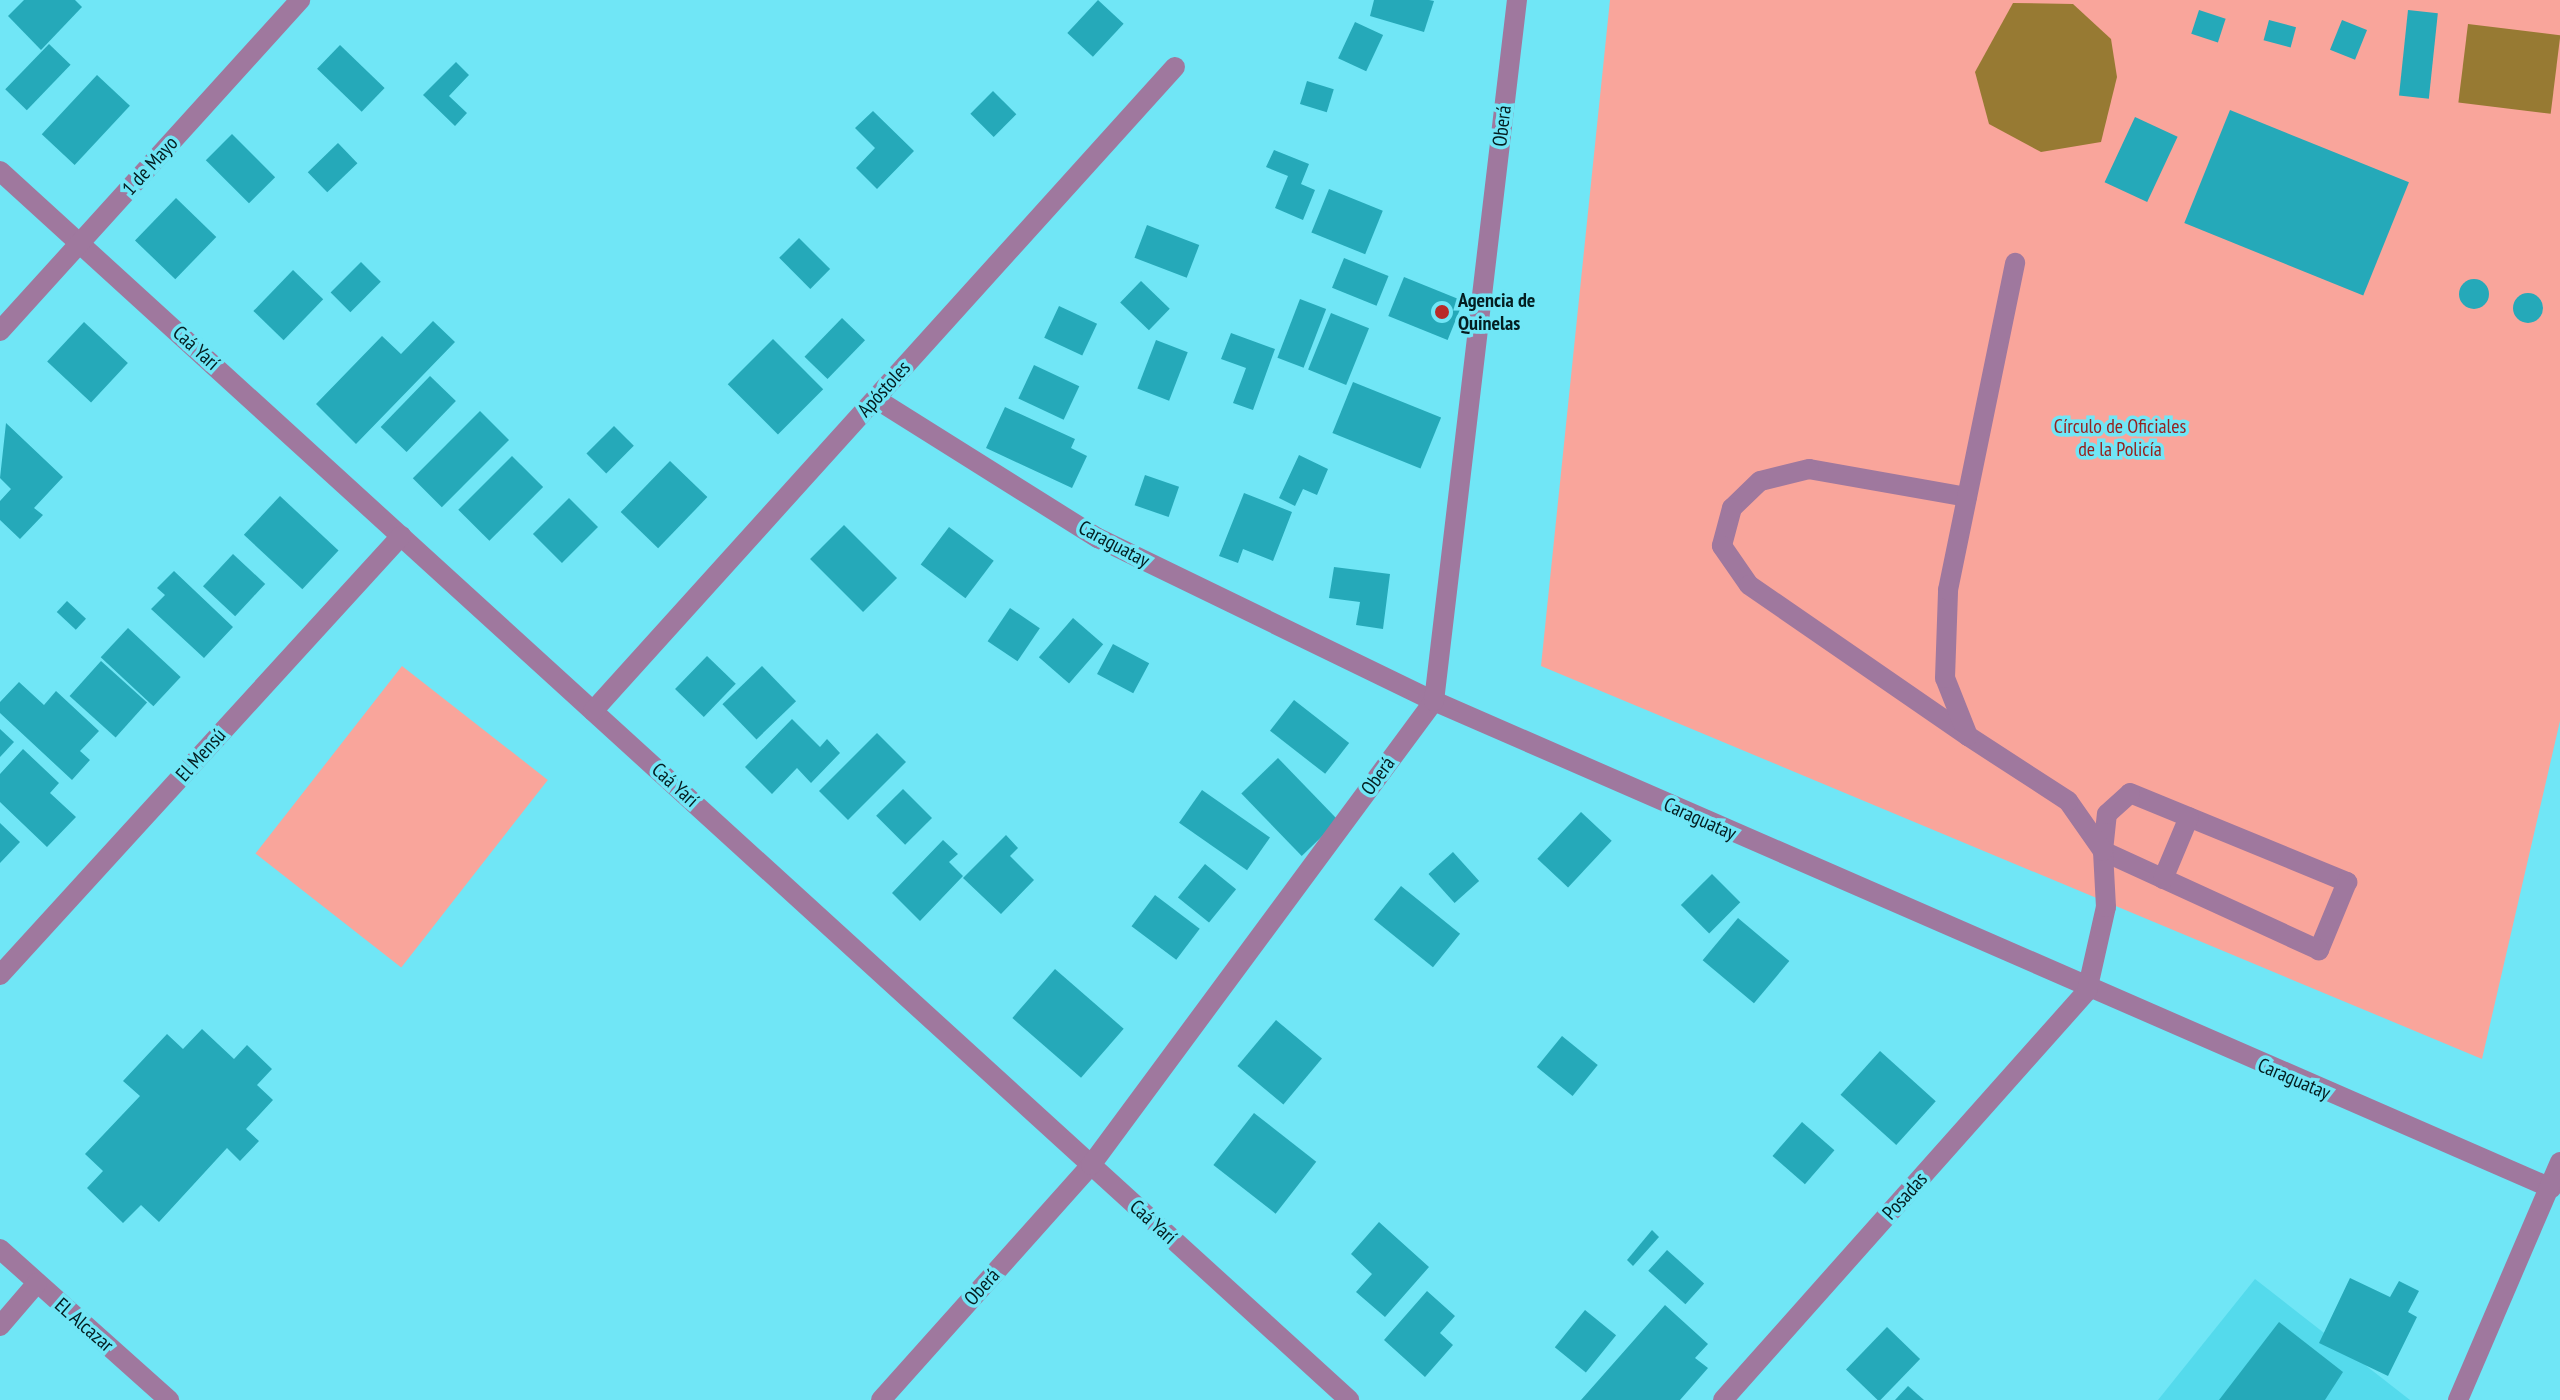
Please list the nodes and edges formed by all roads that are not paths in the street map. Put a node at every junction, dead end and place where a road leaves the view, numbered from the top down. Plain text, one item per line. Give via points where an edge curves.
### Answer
1 (300, 0) edge
2 (1517, 0) edge
3 (1175, 67) dead end
4 (0, 171) edge
5 (80, 243) junction
6 (2015, 263) dead end
7 (0, 331) edge
8 (876, 399) junction
9 (1967, 497) junction
10 (401, 536) junction
11 (1434, 701) junction
12 (593, 711) junction
13 (1968, 736) junction
14 (2189, 817) junction
15 (2103, 851) junction
16 (2163, 879) junction
17 (0, 975) edge
18 (2087, 991) junction
19 (2560, 1162) edge
20 (1091, 1165) junction
21 (2551, 1188) junction
22 (0, 1249) edge
23 (37, 1283) junction
24 (0, 1326) edge
25 (169, 1400) edge
26 (881, 1400) edge
27 (1349, 1400) edge
28 (1723, 1400) edge
29 (2458, 1400) edge

1 - 5 street, 1 de Mayo
2 - 11 street, Oberá
3 - 8 street, Apóstoles
4 - 5 street, Caá Yarí
5 - 7 street, 1 de Mayo
5 - 10 street, Caá Yarí
6 - 9 street
8 - 11 street, Caraguatay via 1098,538
8 - 12 street, Apóstoles
9 - 13 street via 1948,590 1945,678
9 - 13 street via 1809,469 1760,481 1732,508 1722,546 1749,585
10 - 12 street, Caá Yarí
10 - 17 street, El Mensú
11 - 18 street, Caraguatay
11 - 20 street, Oberá
12 - 20 street, Caá Yarí
13 - 15 street via 2068,801
14 - 15 street via 2130,793 2107,814
14 - 16 street
14 - 16 street via 2347,882 2319,950
15 - 16 street
15 - 18 street via 2106,907
18 - 21 street, Caraguatay
18 - 28 street, Posadas
19 - 21 street
20 - 26 street, Oberá
20 - 27 street, Caá Yarí
21 - 29 street
22 - 23 street, EL Alcazar
23 - 24 street
23 - 25 street, EL Alcazar

